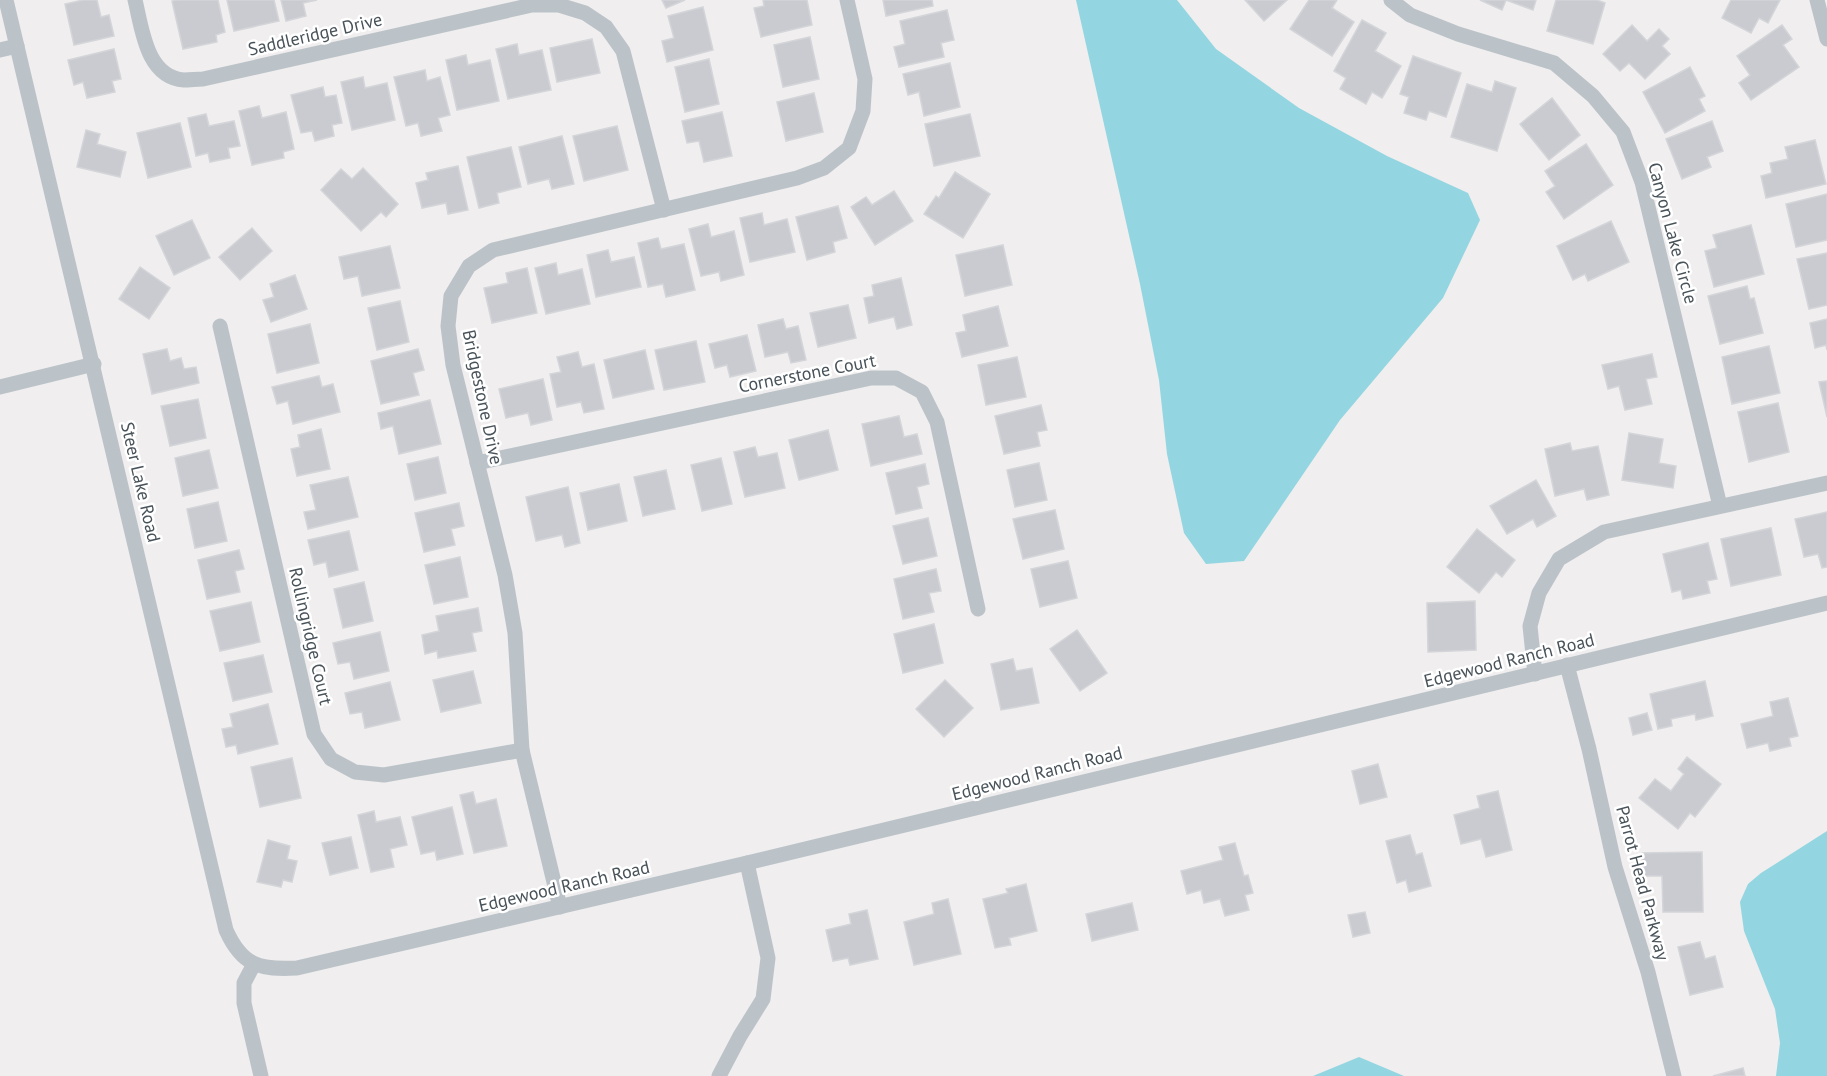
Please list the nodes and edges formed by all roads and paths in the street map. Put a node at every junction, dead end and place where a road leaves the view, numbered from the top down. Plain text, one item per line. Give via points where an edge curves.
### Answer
1 (6, 0) edge
2 (135, 0) edge
3 (847, 0) edge
4 (1391, 0) edge
5 (1817, 0) edge
6 (1827, 39) edge
7 (17, 46) junction
8 (0, 50) edge
9 (664, 210) junction
10 (220, 326) dead end
11 (94, 364) junction
12 (0, 387) edge
13 (477, 463) junction
14 (1827, 483) edge
15 (1720, 506) junction
16 (1827, 603) edge
17 (978, 609) dead end
18 (1567, 665) junction
19 (1535, 674) junction
20 (522, 750) junction
21 (747, 863) junction
22 (560, 907) junction
23 (254, 964) junction
24 (261, 1076) edge
25 (719, 1076) edge
26 (1674, 1076) edge

1 - 7 street, Steer Lake Road
2 - 9 street, Saddleridge Drive via 147,50 161,70 181,80 203,79 532,5 559,4 585,13 606,27 623,51
3 - 9 street, Bridgestone Drive via 865,79 863,111 849,148 824,168 797,178
4 - 15 street, Canyon Lake Circle via 1410,15 1458,34 1554,63 1593,96 1623,132 1642,182
5 - 6 street
7 - 8 street
7 - 11 street, Steer Lake Road
9 - 13 street, Bridgestone Drive via 493,250 470,266 451,296 448,326 453,365
10 - 20 street, Rollingridge Court via 314,734 331,759 355,772 384,775
11 - 12 street
11 - 23 street, Steer Lake Road via 226,930 238,951
13 - 17 street, Cornerstone Court via 871,378 896,378 922,392 937,422
13 - 20 street, Bridgestone Drive via 515,633
14 - 15 street
15 - 19 street via 1604,532 1559,559 1539,593 1530,626
16 - 18 street, Edgewood Ranch Road
18 - 19 street, Edgewood Ranch Road
18 - 26 street, Parrot Head Parkway via 1615,867 1648,972
19 - 21 street, Edgewood Ranch Road
20 - 22 street, Bridgestone Drive
21 - 22 street, Edgewood Ranch Road
21 - 25 street via 768,958 763,999
22 - 23 street, Edgewood Ranch Road via 297,968
23 - 24 street via 243,983 244,1003

